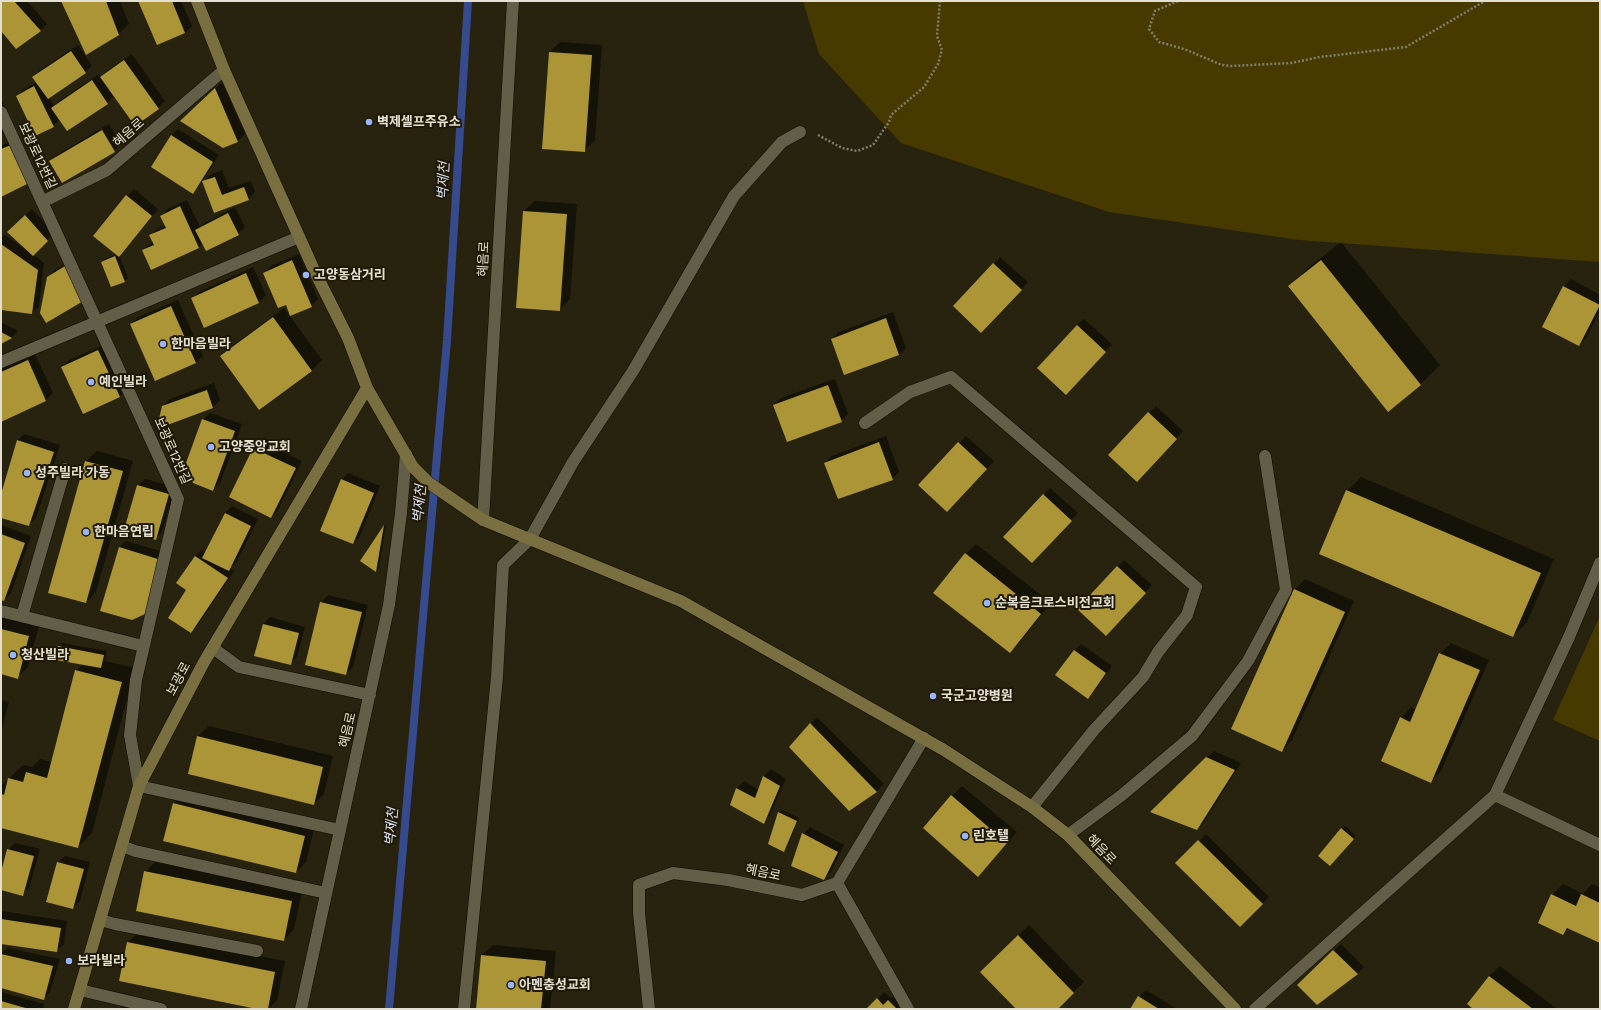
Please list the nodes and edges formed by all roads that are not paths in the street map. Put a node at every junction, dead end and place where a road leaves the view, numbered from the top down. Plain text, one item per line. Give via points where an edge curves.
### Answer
1 (197, 1) edge
2 (513, 1) edge
3 (224, 70) junction
4 (1, 112) edge
5 (800, 132) road end
6 (42, 202) junction
7 (299, 237) junction
8 (97, 321) junction
9 (1, 362) edge
10 (367, 388) junction
11 (865, 423) dead end
12 (406, 454) junction
13 (1265, 456) dead end
14 (65, 469) dead end
15 (482, 520) junction
16 (530, 539) junction
17 (1600, 562) edge
18 (1, 611) edge
19 (22, 616) junction
20 (143, 646) junction
21 (213, 648) junction
22 (370, 695) junction
23 (924, 738) junction
24 (139, 786) junction
25 (1495, 795) junction
26 (1032, 807) junction
27 (340, 830) junction
28 (1068, 835) junction
29 (1600, 845) edge
30 (122, 846) junction
31 (837, 883) junction
32 (326, 893) junction
33 (100, 920) junction
34 (256, 951) dead end
35 (80, 990) junction
36 (74, 1009) edge
37 (161, 1009) edge
38 (301, 1009) edge
39 (464, 1009) edge
40 (648, 1009) edge
41 (908, 1009) edge
42 (1234, 1009) edge
43 (1255, 1009) edge

1 - 3 main road
2 - 15 street, 혜음로
3 - 6 street, 혜음로 via 107,170
3 - 7 main road
4 - 6 street, 보광로12번길
5 - 16 street via 782,142 734,196 633,371 574,462
6 - 8 street, 보광로12번길
7 - 8 street
7 - 10 main road via 348,338
8 - 9 street
8 - 20 street, 보광로12번길 via 178,499
10 - 12 main road
10 - 21 main road, 보광로
11 - 26 street via 910,392 951,377 1196,587 1187,615 1158,652 1143,677 1094,730
12 - 15 main road, 혜음로 via 413,467 429,483
12 - 22 street, 혜음로 via 401,513 388,605
13 - 28 street via 1286,590 1248,661 1192,736 1122,795
14 - 19 street
15 - 16 main road, 혜음로
16 - 23 main road, 혜음로 via 680,601
16 - 39 street via 503,565 497,677
17 - 25 street via 1569,637
18 - 19 street
19 - 20 street
20 - 24 street, 보광로12번길 via 136,680 130,735
21 - 22 street via 239,667
21 - 24 main road, 보광로
22 - 27 street, 혜음로
23 - 26 main road, 혜음로
23 - 31 street
24 - 27 street
24 - 30 main road, 보광로
25 - 29 street
25 - 43 street
26 - 28 main road, 혜음로
27 - 32 street, 혜음로
28 - 42 main road, 혜음로
30 - 32 street
30 - 33 main road, 보광로
31 - 40 street, 혜음로 via 802,895 728,880 673,873 639,885 638,913
31 - 41 street
32 - 38 street, 혜음로
33 - 34 street
33 - 35 main road, 보광로
35 - 36 main road, 보광로
35 - 37 street

